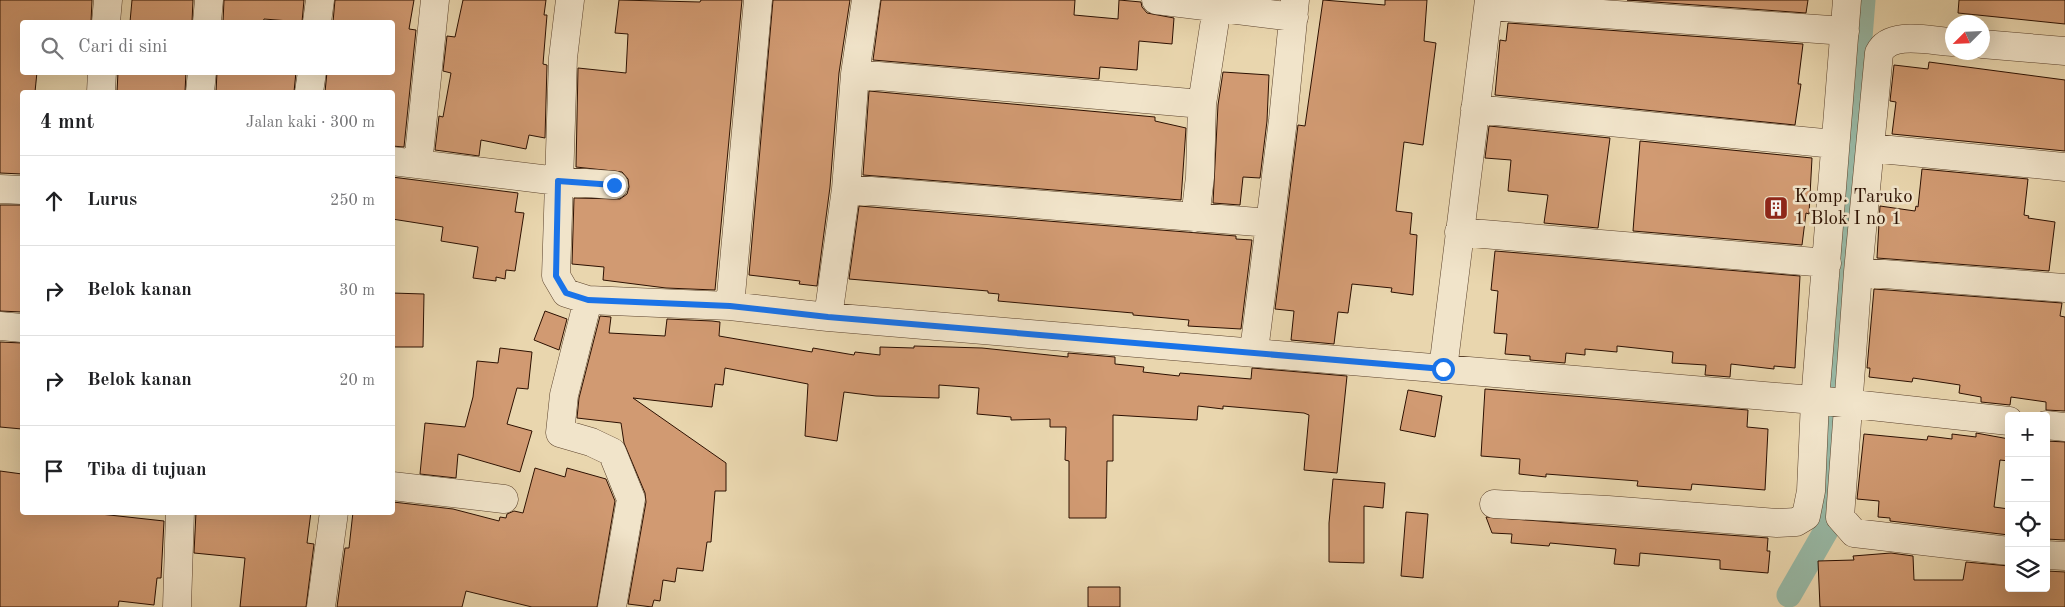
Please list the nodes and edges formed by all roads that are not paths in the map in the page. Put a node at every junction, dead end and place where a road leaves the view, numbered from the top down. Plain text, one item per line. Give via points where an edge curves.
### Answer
1 (108, 0) edge
2 (209, 0) edge
3 (320, 0) edge
4 (435, 0) edge
5 (570, 0) edge
6 (758, 0) edge
7 (866, 0) edge
8 (1156, 0) edge
9 (1847, 0) edge
10 (1489, 3) edge
11 (1217, 7) junction
12 (1294, 9) edge
13 (106, 20) edge
14 (207, 20) edge
15 (317, 20) edge
16 (1845, 31) junction
17 (1945, 42) edge
18 (1990, 45) edge
19 (2065, 52) edge
20 (855, 74) junction
21 (102, 75) edge
22 (202, 75) edge
23 (312, 75) edge
24 (101, 90) edge
25 (200, 90) edge
26 (309, 90) edge
27 (1202, 104) junction
28 (1475, 109) junction
29 (1834, 144) junction
30 (1870, 148) junction
31 (405, 163) edge
32 (2065, 167) edge
33 (558, 181) junction
34 (614, 185) dead end
35 (846, 189) junction
36 (0, 190) edge
37 (20, 190) edge
38 (1194, 218) junction
39 (1270, 223) junction
40 (1459, 232) junction
41 (1827, 263) junction
42 (1858, 272) junction
43 (2065, 288) edge
44 (588, 300) junction
45 (730, 306) junction
46 (828, 317) junction
47 (0, 326) edge
48 (20, 328) edge
49 (1254, 351) junction
50 (1443, 369) junction
51 (1832, 402) junction
52 (2005, 421) edge
53 (2050, 425) edge
54 (2065, 427) edge
55 (395, 486) edge
56 (504, 499) dead end
57 (1494, 504) dead end
58 (180, 515) edge
59 (334, 515) edge
60 (2005, 551) edge
61 (2050, 555) edge
62 (2065, 556) edge
63 (177, 607) edge
64 (321, 607) edge
65 (612, 607) edge

1 - 13 street
2 - 14 street
3 - 15 street
4 - 31 street
5 - 33 street via 563,58
6 - 45 street
7 - 20 street
8 - 11 street
9 - 16 street
10 - 16 street
10 - 28 street
11 - 12 street
11 - 27 street
12 - 39 street
16 - 29 street
17 - 30 street via 1895,39 1883,45 1879,53
18 - 19 street
20 - 27 street
20 - 35 street
21 - 24 street
22 - 25 street
23 - 26 street
27 - 38 street via 1200,177
28 - 29 street
28 - 40 street
29 - 41 street
30 - 32 street
30 - 42 street
31 - 33 street
33 - 34 street
33 - 44 street via 556,276 566,293
35 - 38 street
35 - 46 street
36 - 37 street
38 - 39 street
39 - 49 street
40 - 41 street
40 - 50 street
41 - 51 street
42 - 43 street
42 - 51 street
44 - 45 street
44 - 65 street via 564,395 560,433 612,452 631,499
45 - 46 street
46 - 49 street
47 - 48 street
49 - 50 street
50 - 51 street
51 - 52 street
51 - 57 street via 1806,516 1796,522 1752,522
51 - 60 street via 1840,517 1850,530
53 - 54 street
55 - 56 street
58 - 63 street
59 - 64 street
61 - 62 street

